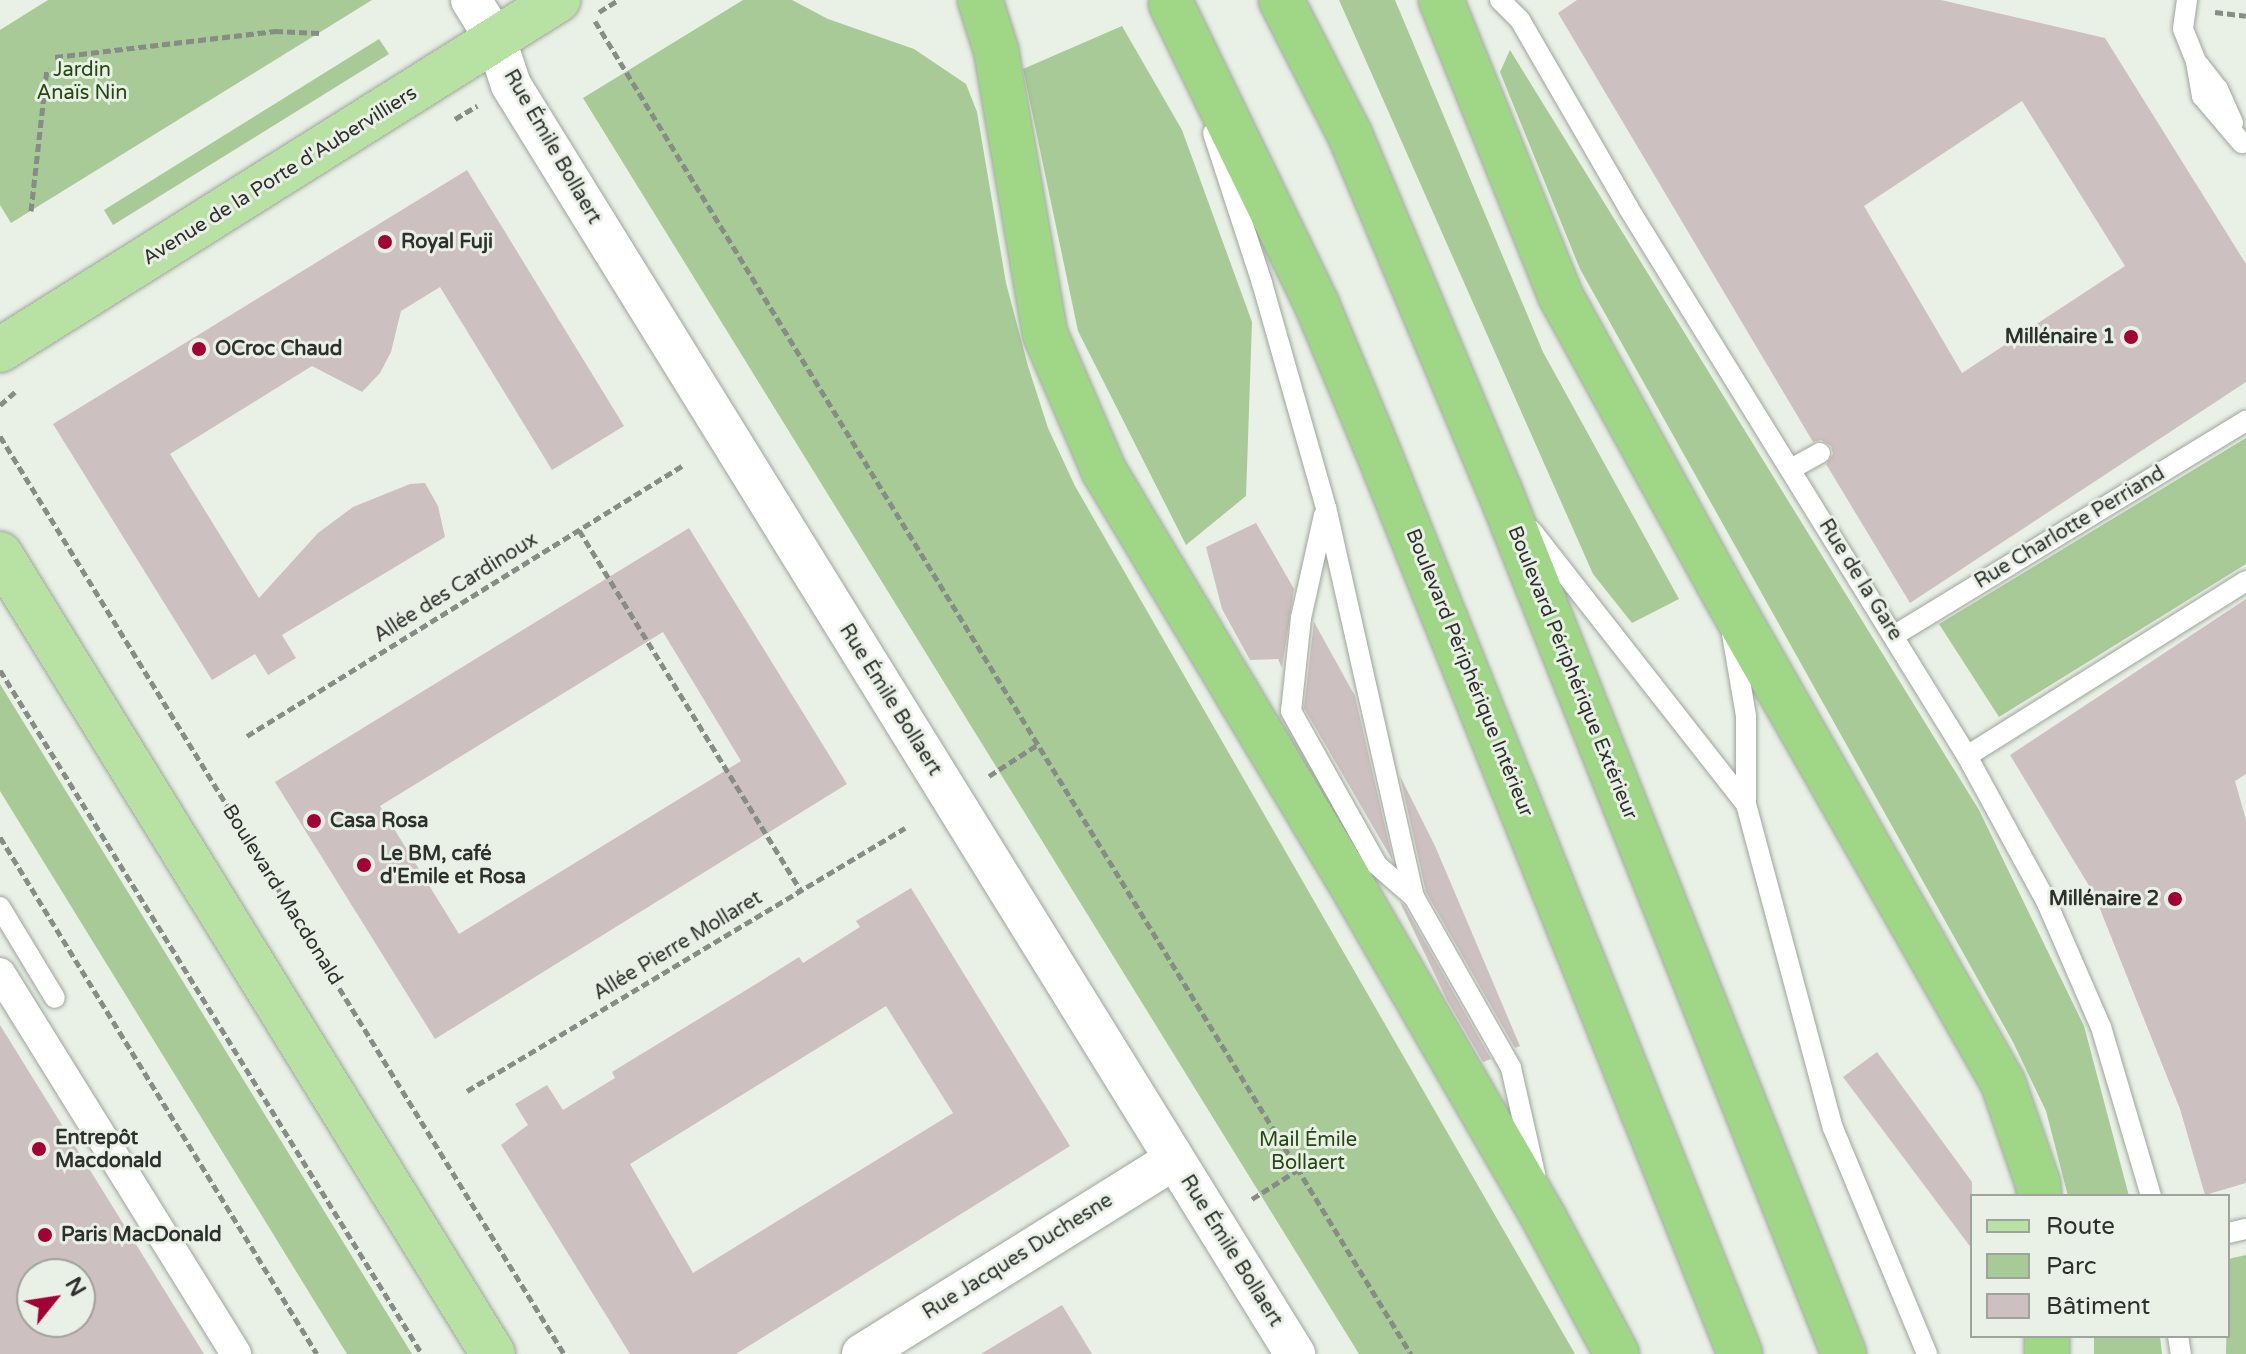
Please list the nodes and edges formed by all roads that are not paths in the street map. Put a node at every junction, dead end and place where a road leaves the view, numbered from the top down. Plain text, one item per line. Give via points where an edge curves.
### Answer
1 (471, 0) edge
2 (980, 0) edge
3 (1281, 0) edge
4 (1441, 0) edge
5 (1500, 0) edge
6 (2187, 0) edge
7 (1171, 4) joint
8 (576, 10) edge
9 (496, 40) junction
10 (2244, 147) edge
11 (0, 350) edge
12 (2246, 421) edge
13 (1820, 453) dead end
14 (1791, 469) junction
15 (1499, 489) junction
16 (1326, 507) junction
17 (0, 554) edge
18 (2246, 581) edge
19 (1725, 595) junction
20 (1895, 635) junction
21 (1967, 756) junction
22 (1746, 804) junction
23 (1357, 894) junction
24 (1414, 897) junction
25 (0, 907) edge
26 (0, 973) edge
27 (55, 998) dead end
28 (1174, 1160) junction
29 (2039, 1194) edge
30 (2150, 1194) edge
31 (1545, 1220) junction
32 (236, 1354) edge
33 (493, 1354) edge
34 (862, 1354) edge
35 (1295, 1354) edge
36 (1617, 1354) edge
37 (1740, 1354) edge
38 (1844, 1354) edge
39 (1927, 1354) edge

1 - 9 street, Rue Émile Bollaert
2 - 23 highway via 996,50 1045,334 1104,471
3 - 15 highway, Boulevard Périphérique Extérieur via 1350,135
4 - 19 highway via 1560,295
5 - 14 lane, Rue de la Gare via 1520,20 1637,222
6 - 10 lane via 2183,29 2202,96
7 - 16 lane via 1262,283
7 - 37 highway, Boulevard Périphérique Intérieur via 1317,305
8 - 9 main road, Avenue de la Porte d'Aubervilliers
9 - 11 main road, Avenue de la Porte d'Aubervilliers
9 - 28 street, Rue Émile Bollaert via 511,85
12 - 20 lane, Rue Charlotte Perriand
13 - 14 lane
14 - 20 lane, Rue de la Gare
15 - 22 lane
15 - 38 highway, Boulevard Périphérique Extérieur
16 - 24 lane
16 - 24 lane via 1301,618 1291,711 1377,865
17 - 33 main road
18 - 21 lane
19 - 22 lane via 1746,716
19 - 29 highway via 2003,1083
20 - 21 lane, Rue de la Gare
21 - 30 lane, Rue de la Gare via 2047,903 2101,1027
22 - 39 lane via 1833,1128
23 - 24 lane
23 - 31 highway
24 - 31 lane via 1511,1068
25 - 27 lane
26 - 32 street
28 - 34 street, Rue Jacques Duchesne
28 - 35 street, Rue Émile Bollaert
31 - 36 highway

